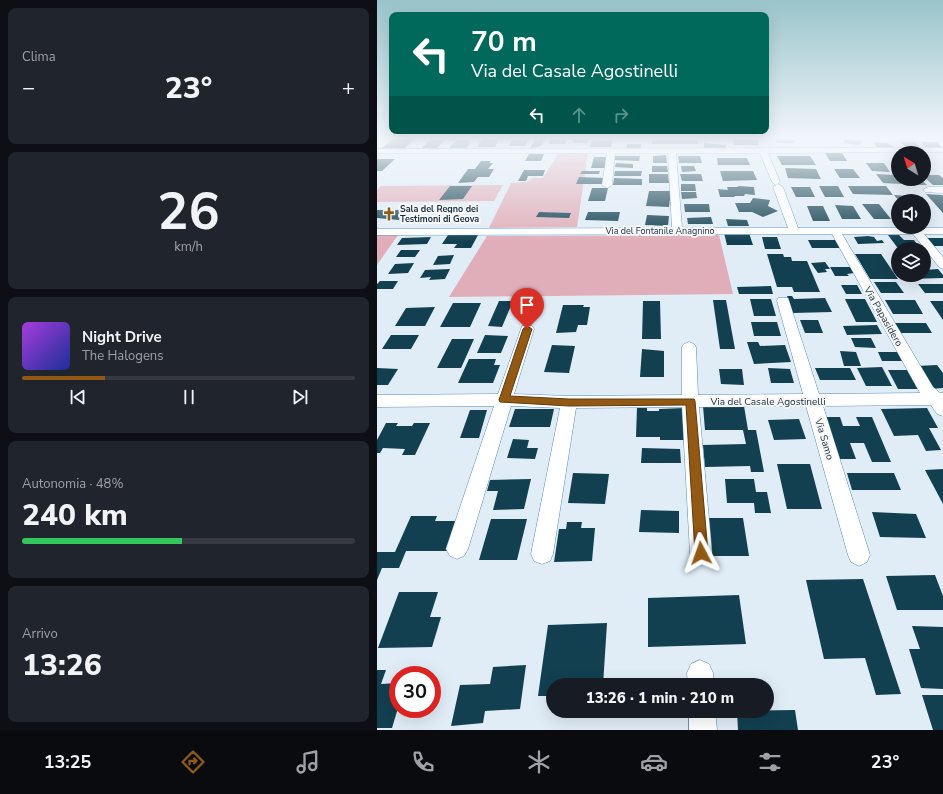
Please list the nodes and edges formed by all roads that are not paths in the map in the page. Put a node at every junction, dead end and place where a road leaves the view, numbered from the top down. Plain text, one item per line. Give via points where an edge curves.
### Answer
1 (608, 173) edge
2 (673, 173) edge
3 (772, 173) edge
4 (607, 185) dead end
5 (928, 190) dead end
6 (943, 190) edge
7 (794, 231) junction
8 (835, 231) junction
9 (891, 231) edge
10 (931, 231) edge
11 (943, 231) edge
12 (377, 232) edge
13 (677, 232) junction
14 (918, 234) edge
15 (943, 265) edge
16 (783, 301) dead end
17 (527, 329) dead end
18 (689, 347) dead end
19 (504, 400) junction
20 (377, 401) edge
21 (691, 401) junction
22 (813, 401) junction
23 (569, 402) junction
24 (941, 402) edge
25 (457, 549) dead end
26 (701, 553) dead end
27 (542, 554) dead end
28 (859, 555) dead end
29 (702, 718) edge
30 (703, 730) edge

1 - 4 street
2 - 13 street
3 - 7 street
5 - 6 street
7 - 8 street, Via del Fontanile Anagnino
7 - 13 street, Via del Fontanile Anagnino
8 - 9 street, Via del Fontanile Anagnino
8 - 24 street, Via Papasidero via 927,391
10 - 11 street, Via del Fontanile Anagnino
12 - 13 street, Via del Fontanile Anagnino
14 - 15 street
16 - 22 street, Via Samo
17 - 19 street
18 - 21 street
19 - 20 street, Via del Casale Agostinelli
19 - 23 street, Via del Casale Agostinelli
19 - 25 street
21 - 22 street, Via del Casale Agostinelli
21 - 23 street, Via del Casale Agostinelli
21 - 26 street
22 - 24 street, Via del Casale Agostinelli
22 - 28 street, Via Samo
23 - 27 street
29 - 30 street

